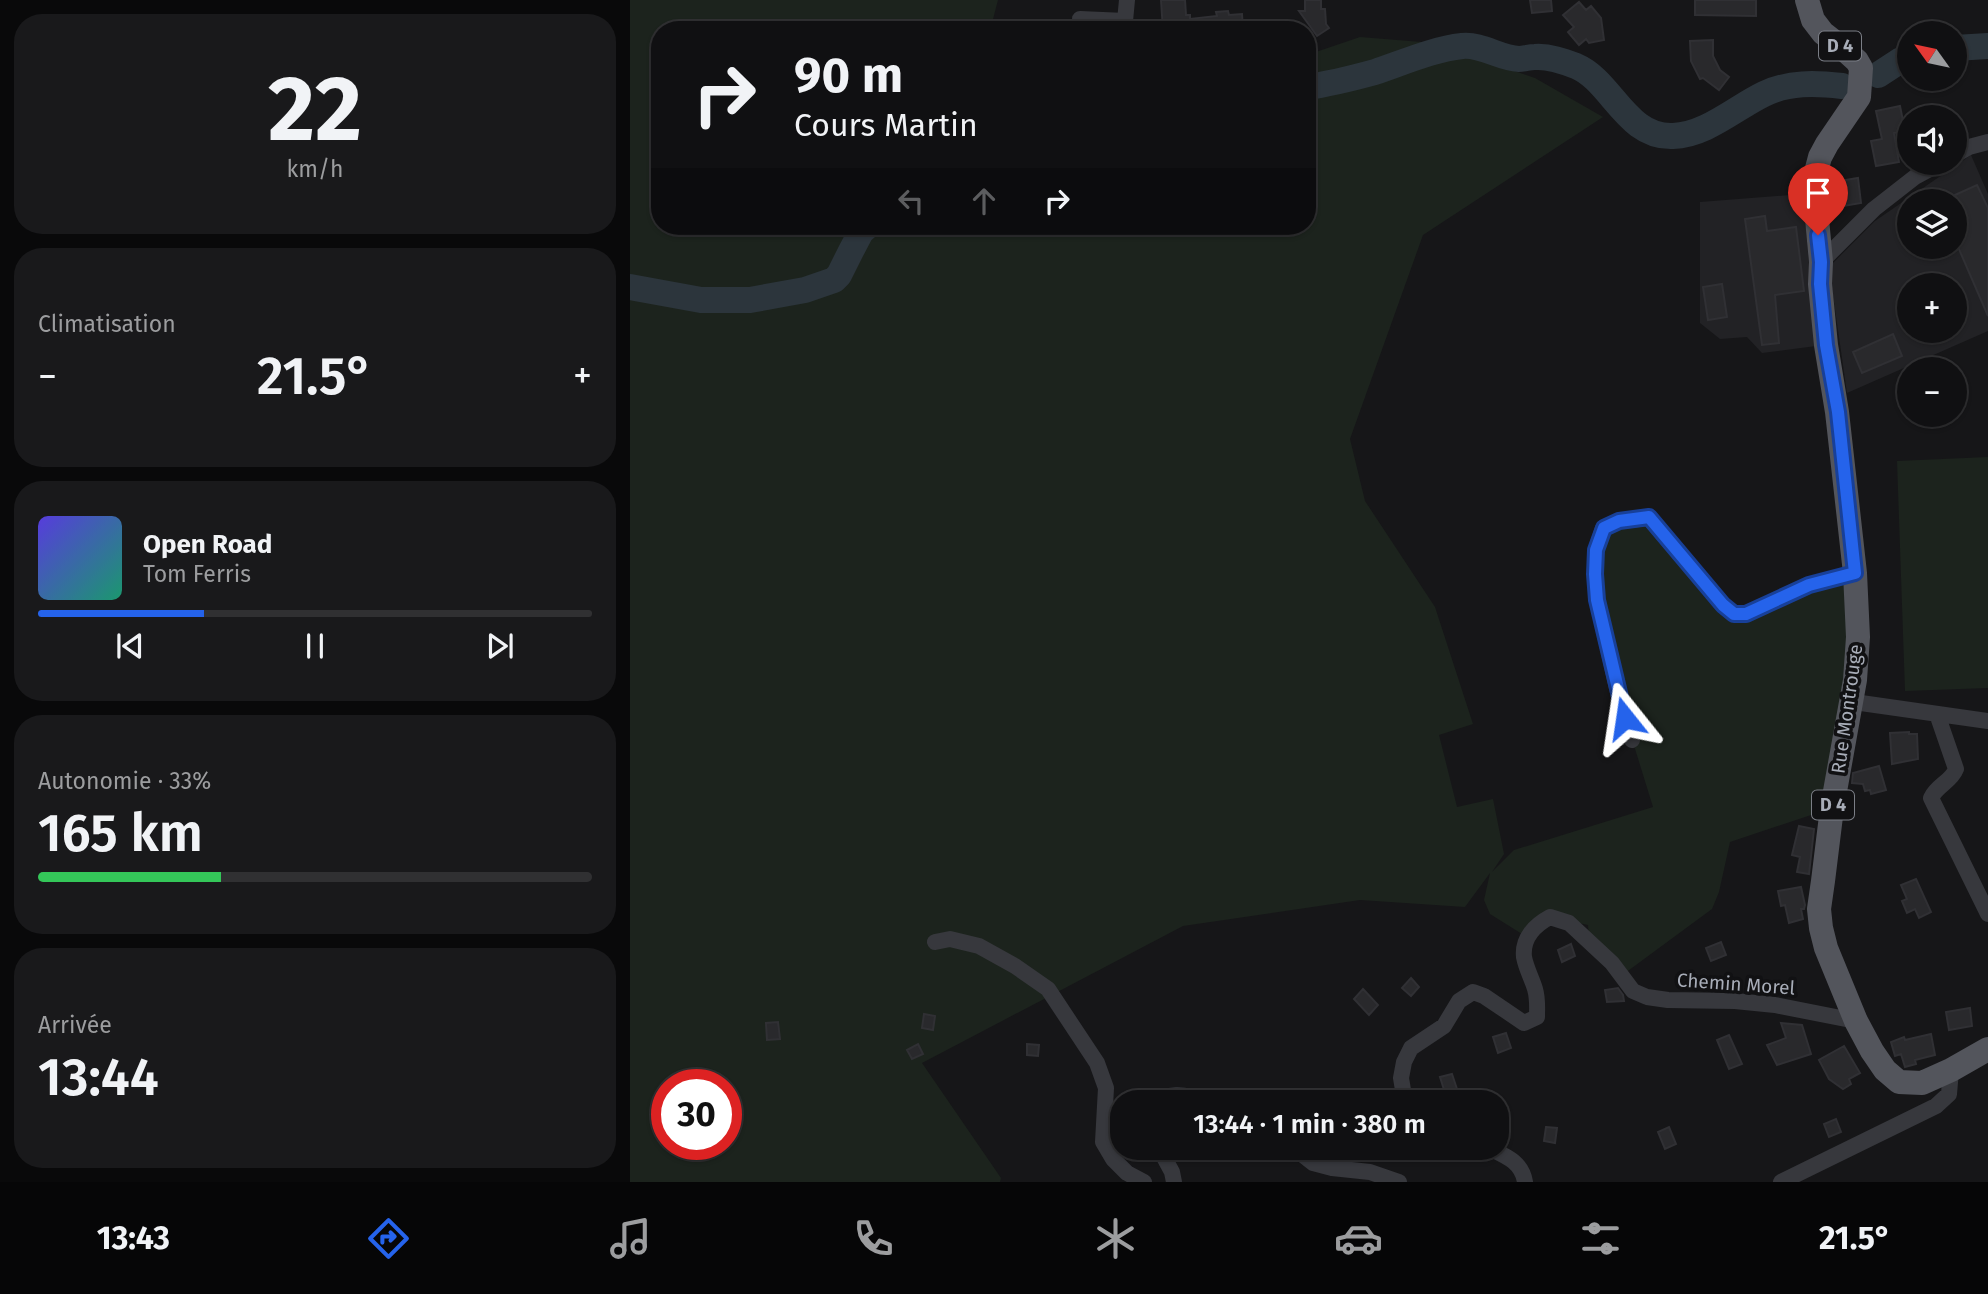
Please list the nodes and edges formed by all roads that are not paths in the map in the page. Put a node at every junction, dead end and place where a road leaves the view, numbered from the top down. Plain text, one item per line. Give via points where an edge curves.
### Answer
1 (1127, 0) edge
2 (1802, 1) edge
3 (1080, 19) dead end
4 (1988, 142) edge
5 (1967, 148) edge
6 (1919, 175) edge
7 (1821, 262) junction
8 (1855, 573) junction
9 (1850, 705) junction
10 (1937, 714) junction
11 (1988, 722) edge
12 (1632, 740) dead end
13 (1988, 914) edge
14 (935, 942) dead end
15 (1856, 1021) junction
16 (1988, 1049) edge
17 (1951, 1070) junction
18 (1403, 1090) edge
19 (1509, 1159) edge
20 (1166, 1160) edge
21 (1309, 1160) edge
22 (1144, 1182) edge
23 (1174, 1182) edge
24 (1399, 1182) edge
25 (1525, 1182) edge
26 (1781, 1182) edge

1 - 3 street via 1125,21
2 - 7 main road, Rue Montrouge / D 4 via 1823,33 1861,68 1859,97 1827,144 1815,176
4 - 5 street
6 - 7 street via 1874,209
7 - 8 main road, Rue Montrouge / D 4 via 1826,345
8 - 9 main road, Rue Montrouge / D 4 via 1858,637
8 - 12 street via 1809,585 1746,614 1734,614 1649,517 1604,528 1596,550 1597,600
9 - 10 street via 1861,702
9 - 15 main road, Rue Montrouge / D 4 via 1819,909 1826,948
10 - 11 street
10 - 13 street via 1956,769 1931,799
14 - 22 street via 950,939 979,946 1048,989 1097,1063 1106,1088 1103,1142 1126,1173
15 - 17 main road, Rue Montrouge / D 4 via 1885,1070 1899,1082 1922,1083
15 - 18 street, Chemin Morel via 1775,1005 1647,997 1633,991 1612,963 1569,923 1550,918 1527,937 1524,956 1538,1003 1536,1017 1524,1023 1473,992 1459,1002 1444,1026 1411,1048 1404,1062
16 - 17 main road, Rue Montrouge / D 4
17 - 26 street via 1949,1094 1936,1106
19 - 25 street via 1524,1172
20 - 23 street
21 - 24 street

